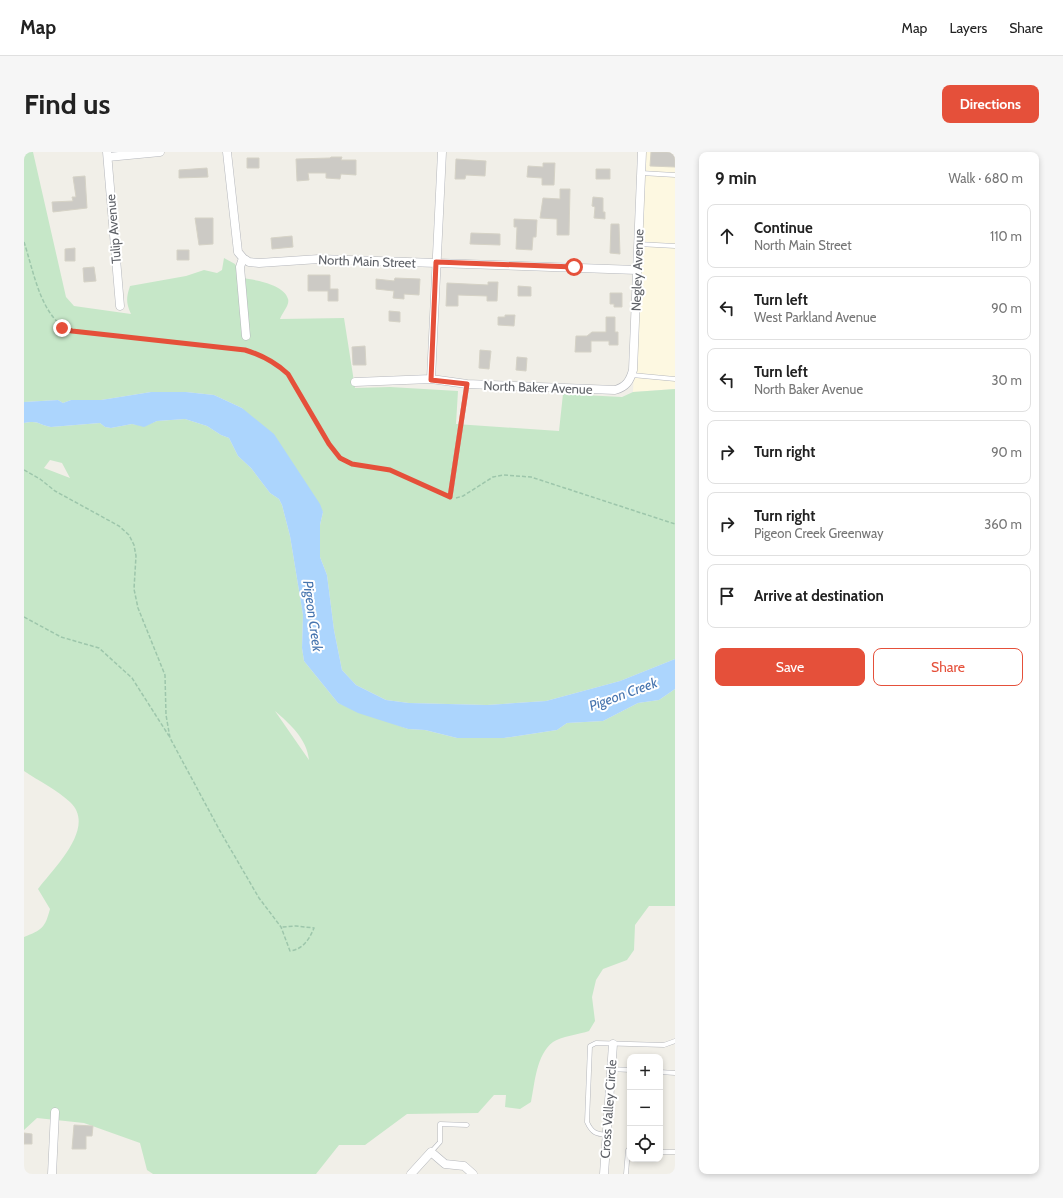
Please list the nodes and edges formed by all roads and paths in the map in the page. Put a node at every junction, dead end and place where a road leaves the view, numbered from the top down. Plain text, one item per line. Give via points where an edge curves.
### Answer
1 (160, 152) edge
2 (227, 152) edge
3 (442, 152) edge
4 (642, 152) edge
5 (107, 154) edge
6 (641, 173) junction
7 (675, 175) edge
8 (24, 242) edge
9 (638, 244) junction
10 (675, 246) edge
11 (243, 258) junction
12 (436, 262) junction
13 (637, 270) junction
14 (120, 306) dead end
15 (246, 336) dead end
16 (632, 375) junction
17 (675, 379) edge
18 (431, 380) junction
19 (355, 382) dead end
20 (467, 384) junction
21 (24, 470) edge
22 (450, 497) junction
23 (675, 524) edge
24 (24, 617) edge
25 (170, 738) junction
26 (281, 927) junction
27 (675, 1041) edge
28 (613, 1044) junction
29 (611, 1069) junction
30 (627, 1070) edge
31 (663, 1072) edge
32 (675, 1073) edge
33 (55, 1112) dead end
34 (467, 1125) dead end
35 (607, 1134) junction
36 (430, 1152) junction
37 (663, 1152) edge
38 (675, 1152) edge
39 (627, 1162) edge
40 (52, 1174) edge
41 (411, 1174) edge
42 (473, 1174) edge
43 (604, 1174) edge
44 (626, 1174) edge

1 - 5 street
2 - 11 street via 238,252
3 - 12 street
4 - 6 street, Negley Avenue
5 - 14 street, Tulip Avenue
6 - 7 lane
6 - 9 street, Negley Avenue
8 - 22 path via 45,303 50,314 62,328 237,349 260,355 288,374 340,458 352,464 390,470
9 - 10 lane
9 - 13 street, Negley Avenue
11 - 12 street, North Main Street via 249,262 259,263 319,259
11 - 15 street via 240,267
12 - 13 street, North Main Street
12 - 18 street
13 - 16 street, Negley Avenue
16 - 17 lane
16 - 20 street, North Baker Avenue via 624,386 615,390
18 - 19 street, North Baker Avenue
18 - 20 street, North Baker Avenue
20 - 22 lane
21 - 25 path via 55,491 119,526 129,535 136,556 134,589 138,608 165,675 166,715
22 - 23 path via 463,496 503,475 531,477
24 - 25 path via 61,637 93,645 122,667 132,678
25 - 26 path via 259,898
26 - 26 path via 296,926 314,928 304,944 290,951
27 - 28 lane via 664,1045
28 - 29 street, Cross Valley Circle
28 - 35 lane via 596,1043 590,1046 587,1122 591,1131 596,1134
29 - 30 lane
29 - 35 street, Cross Valley Circle
31 - 32 lane
33 - 40 street
34 - 36 lane via 440,1124 440,1142
35 - 43 street, Cross Valley Circle
36 - 41 street
36 - 42 street via 446,1164 464,1166
37 - 38 lane
39 - 44 lane

